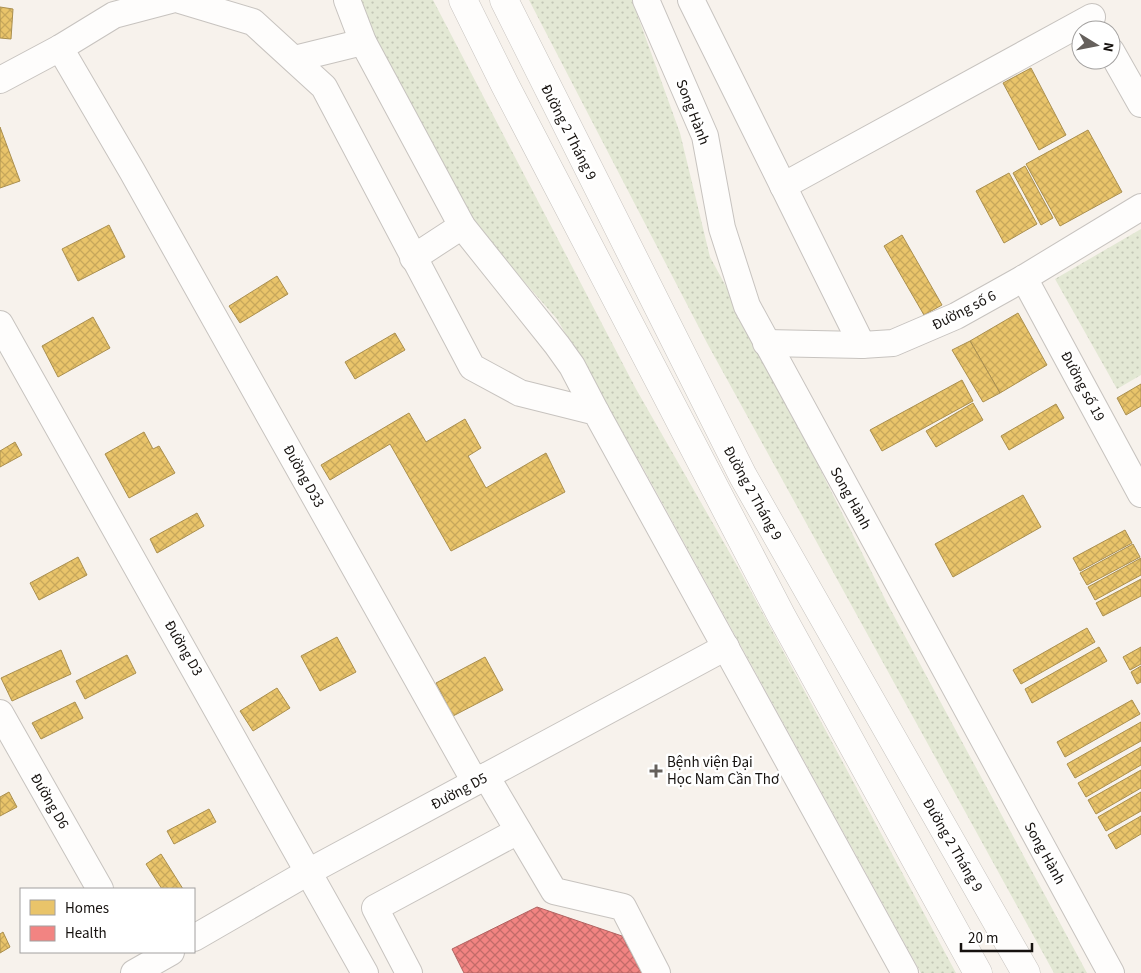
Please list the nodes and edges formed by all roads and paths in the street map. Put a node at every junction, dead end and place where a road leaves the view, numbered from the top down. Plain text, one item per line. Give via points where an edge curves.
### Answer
1 (171, 0) edge
2 (180, 0) edge
3 (347, 0) edge
4 (463, 0) edge
5 (504, 0) edge
6 (646, 0) edge
7 (691, 0) edge
8 (1091, 16) edge
9 (362, 42) junction
10 (60, 48) junction
11 (294, 59) junction
12 (1121, 69) edge
13 (0, 80) edge
14 (1141, 104) edge
15 (783, 186) junction
16 (1141, 207) edge
17 (462, 226) junction
18 (413, 258) junction
19 (1024, 278) junction
20 (0, 324) edge
21 (766, 343) junction
22 (862, 345) junction
23 (596, 412) junction
24 (1141, 494) edge
25 (726, 647) junction
26 (0, 713) edge
27 (481, 779) junction
28 (518, 831) junction
29 (310, 871) junction
30 (99, 888) edge
31 (195, 937) edge
32 (169, 953) edge
33 (141, 966) edge
34 (365, 973) edge
35 (409, 973) edge
36 (657, 973) edge
37 (905, 973) edge
38 (978, 973) edge
39 (1026, 973) edge
40 (1111, 973) edge

1 - 10 street via 114,15
2 - 11 street via 253,22
3 - 9 street
4 - 38 highway, Đường 2 Tháng 9 via 781,615
5 - 39 highway, Đường 2 Tháng 9 via 743,476
6 - 21 street, Song Hành via 705,136 722,228 747,306
7 - 15 street
8 - 15 street
9 - 11 street
9 - 17 street
10 - 13 street
10 - 27 street, Đường D33
11 - 18 street via 324,87
12 - 14 street
15 - 22 street
16 - 19 street, Đường số 6
17 - 18 street
17 - 23 street via 572,366
18 - 23 street via 472,366 520,393
19 - 22 street, Đường số 6 via 919,333 893,343
19 - 24 street, Đường số 19
20 - 29 street, Đường D3
21 - 22 street, Đường số 6
21 - 40 street, Song Hành
23 - 25 street
25 - 27 street, Đường D5
25 - 37 street
26 - 30 street, Đường D6
27 - 28 street, Đường D33
27 - 29 street, Đường D5
28 - 35 street via 375,908
28 - 36 street, Đường D33 via 554,892 623,907
29 - 31 street, Đường D5
29 - 34 street, Đường D3
32 - 33 street

